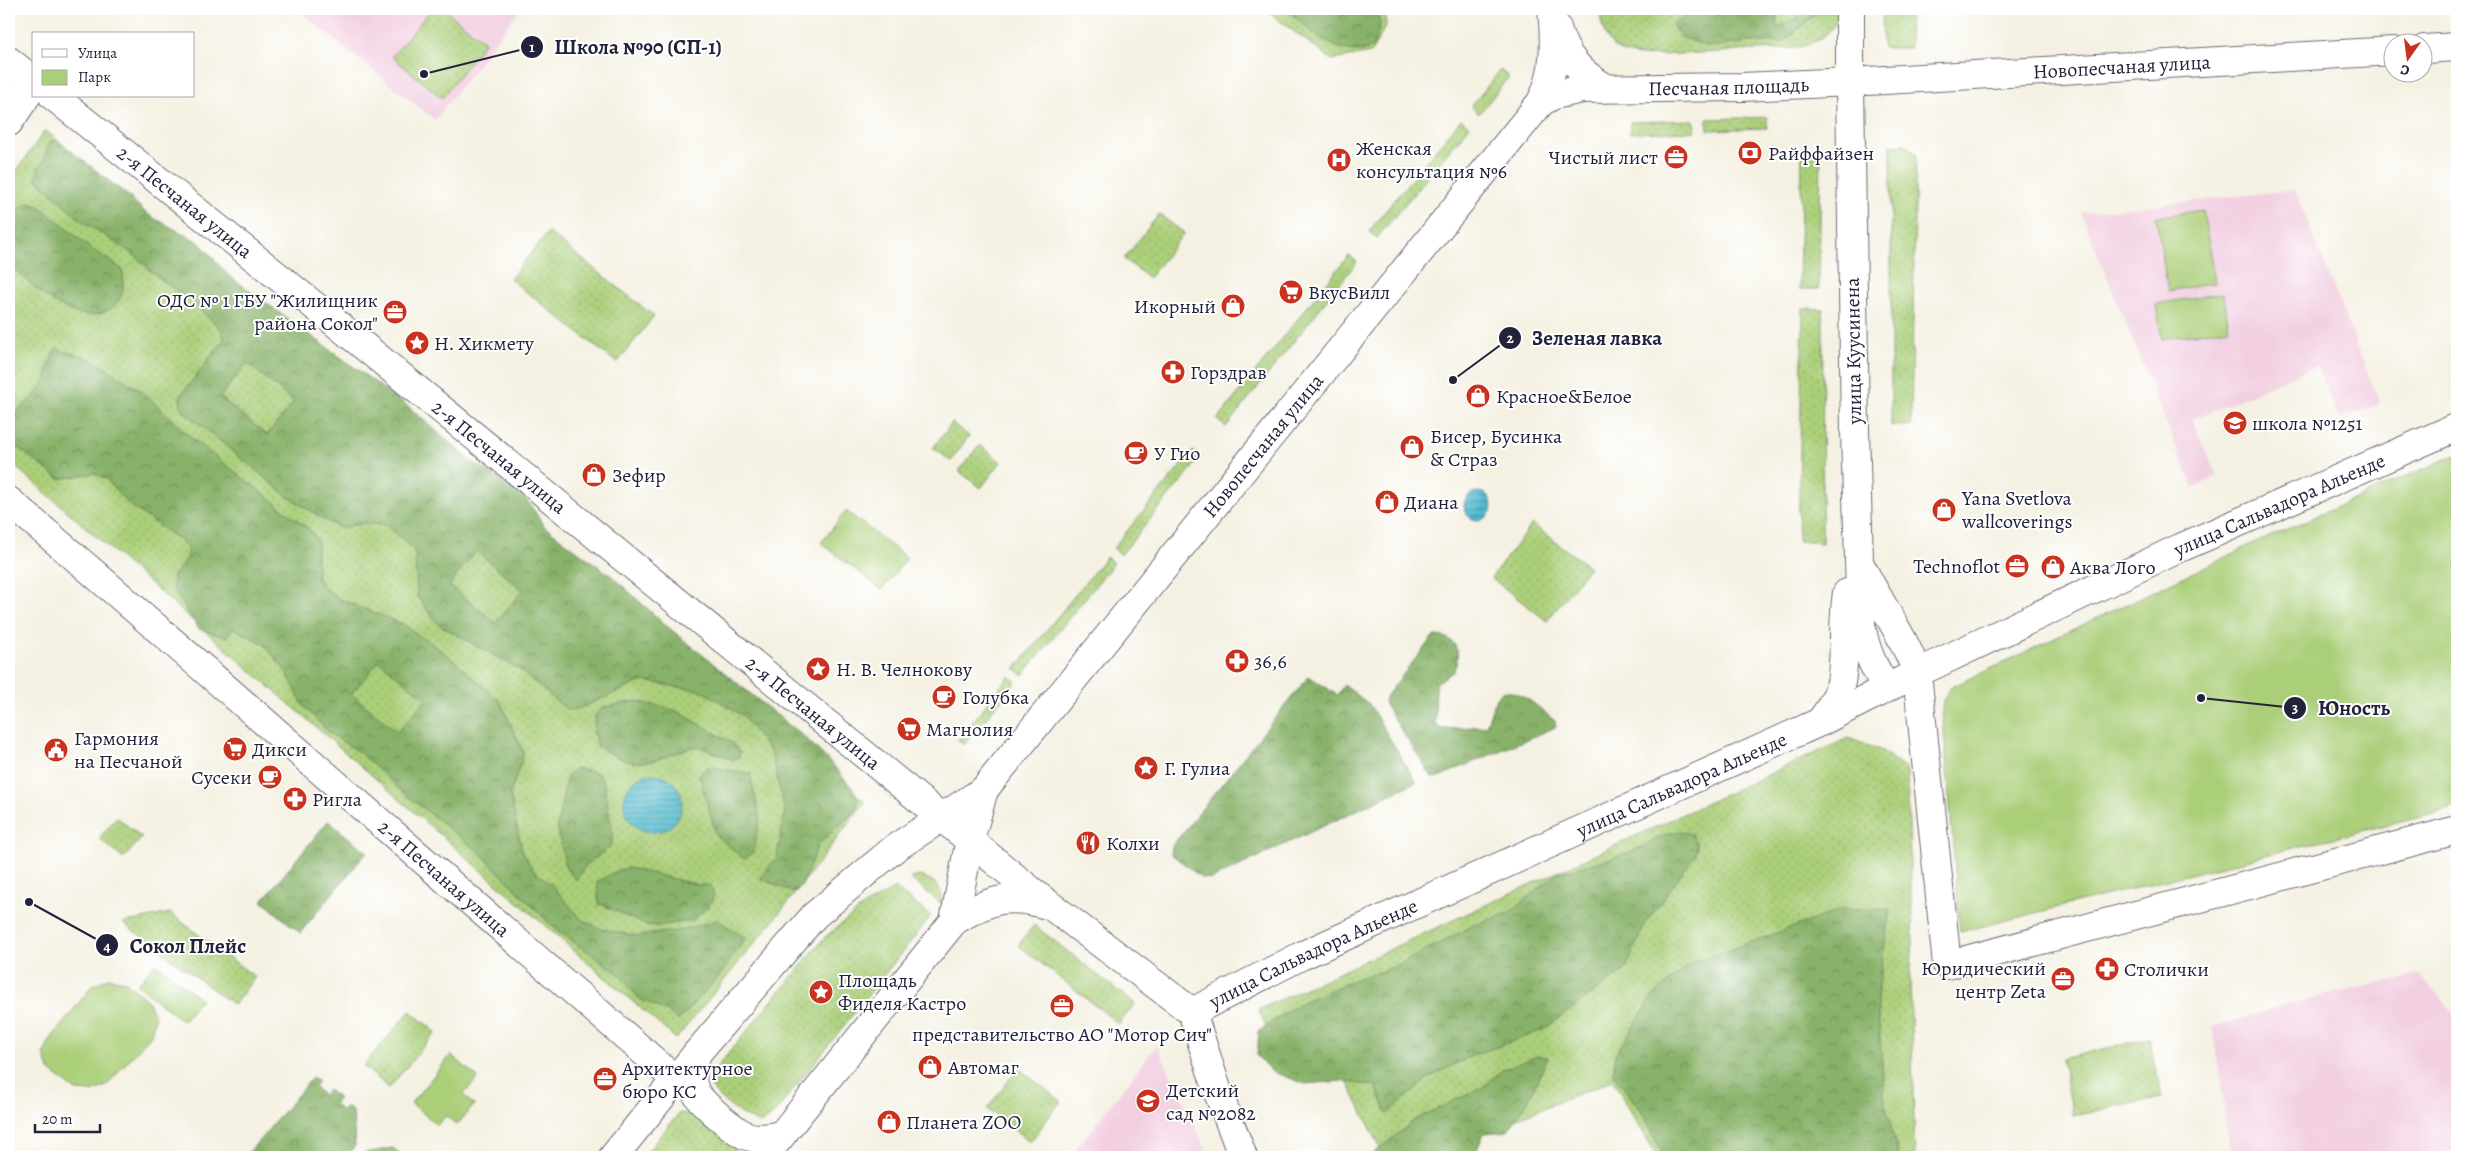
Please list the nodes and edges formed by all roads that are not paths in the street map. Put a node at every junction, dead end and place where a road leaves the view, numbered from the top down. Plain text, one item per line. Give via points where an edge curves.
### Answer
1 (1850, 9) edge
2 (1553, 12) edge
3 (2457, 47) edge
4 (2434, 48) edge
5 (2384, 52) edge
6 (9, 61) edge
7 (32, 79) edge
8 (1850, 82) junction
9 (32, 88) edge
10 (1606, 88) junction
11 (55, 98) edge
12 (1541, 102) junction
13 (9, 122) edge
14 (2457, 427) edge
15 (9, 501) edge
16 (1857, 558) junction
17 (1917, 673) junction
18 (1887, 688) junction
19 (1820, 722) junction
20 (984, 790) junction
21 (943, 818) junction
22 (2457, 830) edge
23 (970, 840) junction
24 (1053, 907) junction
25 (954, 921) junction
26 (1192, 1012) junction
27 (697, 1053) junction
28 (676, 1080) junction
29 (781, 1135) junction
30 (613, 1157) edge
31 (764, 1157) edge
32 (1243, 1157) edge

1 - 8 street, улица Куусинена
2 - 10 street via 1561,44 1574,65
2 - 12 street via 1553,67
3 - 4 street
5 - 8 street, Новопесчаная улица
6 - 7 street
8 - 10 street, Песчаная площадь
8 - 16 street, улица Куусинена
9 - 13 street
10 - 12 street, Песчаная площадь via 1567,92
11 - 21 street, 2-я Песчаная улица
12 - 20 street, Новопесчаная улица
14 - 17 street, улица Сальвадора Альенде via 2180,548
15 - 28 street, 2-я Песчаная улица
16 - 17 street via 1910,652
16 - 18 street, улица Куусинена via 1865,647
16 - 19 street via 1843,616 1841,682 1834,701
17 - 18 street, улица Сальвадора Альенде
17 - 22 street via 1947,965
18 - 19 street, улица Сальвадора Альенде
19 - 26 street, улица Сальвадора Альенде via 1301,956
20 - 21 street, Новопесчаная улица
20 - 23 street, Новопесчаная улица
21 - 23 street, улица Сальвадора Альенде
21 - 27 street via 895,848 814,916
23 - 24 street, улица Сальвадора Альенде
23 - 25 street
24 - 25 street via 1011,898 981,905
24 - 26 street, улица Сальвадора Альенде
25 - 29 street
26 - 32 street
27 - 28 street
27 - 29 street via 692,1072 695,1093 713,1111 746,1136 765,1138
28 - 30 street
29 - 31 street

